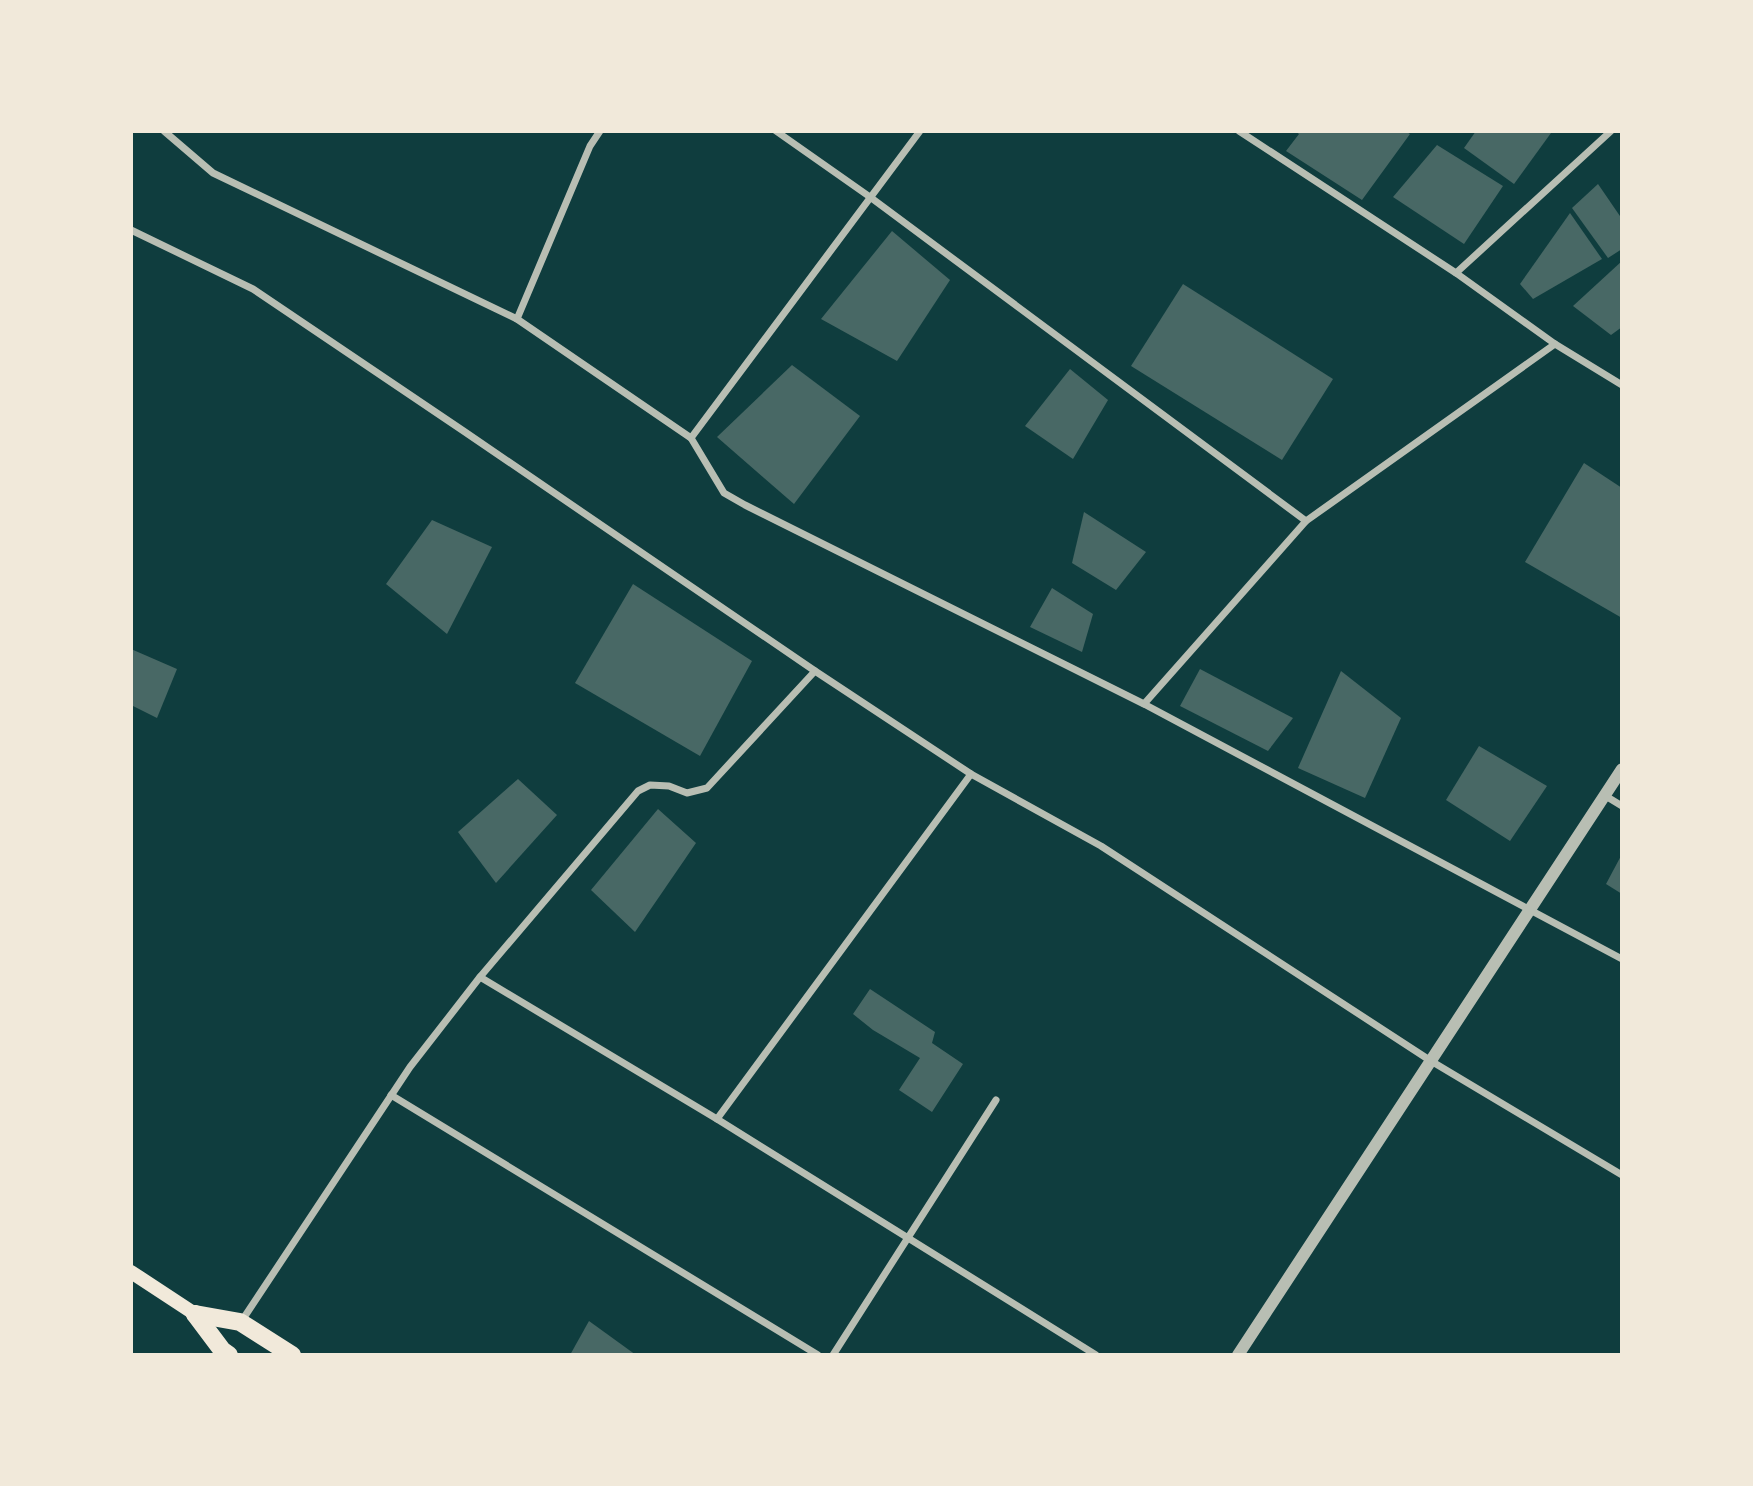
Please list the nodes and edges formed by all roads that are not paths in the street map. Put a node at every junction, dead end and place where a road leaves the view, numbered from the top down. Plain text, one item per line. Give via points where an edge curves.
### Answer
1 (164, 131) edge
2 (600, 131) edge
3 (776, 131) edge
4 (920, 131) edge
5 (1239, 131) edge
6 (1611, 131) edge
7 (870, 197) junction
8 (131, 230) edge
9 (1456, 273) junction
10 (517, 319) junction
11 (1555, 344) junction
12 (1622, 385) edge
13 (691, 438) junction
14 (1306, 521) junction
15 (815, 671) junction
16 (1144, 704) junction
17 (1622, 769) edge
18 (971, 774) junction
19 (1605, 795) junction
20 (1622, 806) edge
21 (1529, 909) junction
22 (1622, 959) edge
23 (480, 977) junction
24 (1431, 1061) junction
25 (391, 1094) junction
26 (996, 1100) dead end
27 (716, 1119) junction
28 (1622, 1175) edge
29 (909, 1237) junction
30 (131, 1272) edge
31 (195, 1314) junction
32 (240, 1322) junction
33 (223, 1353) edge
34 (292, 1355) edge
35 (818, 1355) edge
36 (833, 1355) edge
37 (1096, 1355) edge
38 (1238, 1355) edge

1 - 10 street via 213,173
2 - 10 street
3 - 7 street
4 - 7 street
5 - 9 street
6 - 9 street
7 - 13 street
7 - 14 street
8 - 15 street via 253,289
9 - 11 street
10 - 13 street
11 - 12 street
11 - 14 street
13 - 16 street via 724,493
14 - 16 street
15 - 18 street
15 - 23 street via 707,788 687,793 650,785 638,791
16 - 21 street
17 - 19 street
18 - 24 street via 1101,846
18 - 27 street
19 - 20 street
19 - 21 street
21 - 22 street
21 - 24 street
23 - 25 street
23 - 27 street
24 - 28 street
24 - 38 street
25 - 32 street
25 - 35 street
26 - 29 street
27 - 29 street
29 - 36 street
29 - 37 street
30 - 31 main road
31 - 32 main road
31 - 33 main road
32 - 33 main road
32 - 34 main road

